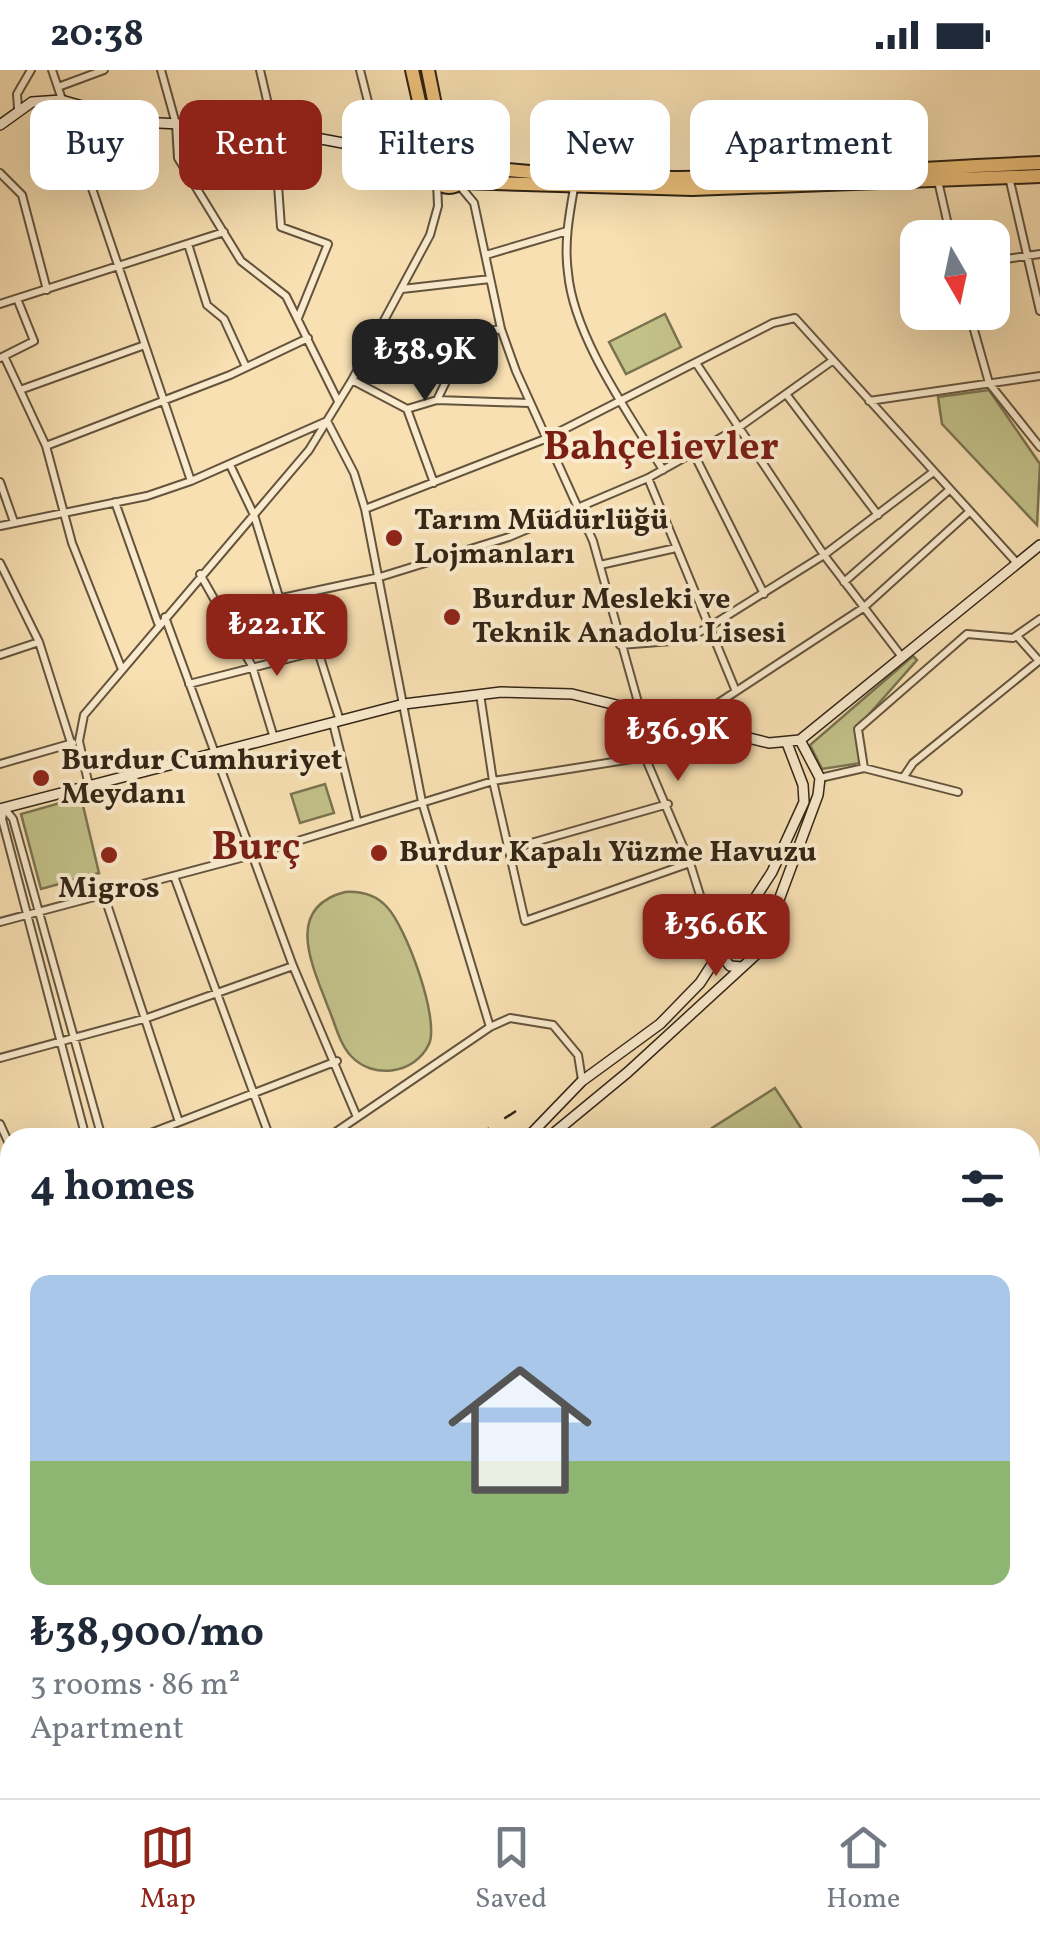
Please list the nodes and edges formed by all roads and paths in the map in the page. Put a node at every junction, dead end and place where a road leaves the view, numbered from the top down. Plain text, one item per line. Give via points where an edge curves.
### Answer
1 (31, 70) edge
2 (52, 70) edge
3 (104, 70) edge
4 (161, 70) edge
5 (260, 70) edge
6 (360, 70) edge
7 (412, 70) edge
8 (428, 70) edge
9 (58, 88) junction
10 (61, 100) edge
11 (267, 100) edge
12 (368, 100) edge
13 (418, 100) edge
14 (433, 100) edge
15 (30, 103) edge
16 (18, 108) junction
17 (159, 123) edge
18 (176, 124) junction
19 (179, 124) edge
20 (0, 125) edge
21 (1040, 163) edge
22 (510, 171) edge
23 (0, 173) edge
24 (1040, 176) edge
25 (1009, 177) junction
26 (938, 180) junction
27 (670, 188) edge
28 (90, 190) edge
29 (278, 190) edge
30 (436, 190) edge
31 (465, 190) edge
32 (573, 190) edge
33 (947, 220) edge
34 (567, 231) junction
35 (224, 232) junction
36 (188, 244) junction
37 (1040, 254) edge
38 (486, 256) junction
39 (1027, 256) junction
40 (1010, 258) edge
41 (116, 268) junction
42 (490, 280) junction
43 (402, 289) junction
44 (48, 290) junction
45 (18, 300) junction
46 (0, 304) edge
47 (1040, 311) edge
48 (298, 319) junction
49 (502, 329) junction
50 (974, 330) edge
51 (308, 338) junction
52 (142, 346) junction
53 (2, 357) edge
54 (832, 360) junction
55 (696, 362) junction
56 (246, 367) junction
57 (1040, 376) edge
58 (352, 380) junction
59 (988, 384) junction
60 (20, 390) junction
61 (786, 394) junction
62 (437, 400) junction
63 (621, 400) junction
64 (869, 400) junction
65 (161, 402) junction
66 (338, 402) junction
67 (529, 403) junction
68 (408, 409) junction
69 (327, 421) junction
70 (738, 428) junction
71 (545, 439) junction
72 (46, 446) junction
73 (1040, 447) edge
74 (694, 454) junction
75 (231, 467) junction
76 (663, 470) junction
77 (932, 473) junction
78 (648, 478) junction
79 (0, 482) edge
80 (191, 482) junction
81 (434, 483) junction
82 (949, 490) junction
83 (114, 502) junction
84 (580, 507) junction
85 (364, 509) junction
86 (62, 512) junction
87 (970, 512) junction
88 (254, 515) junction
89 (878, 515) junction
90 (14, 522) junction
91 (0, 526) edge
92 (1040, 544) edge
93 (676, 548) junction
94 (824, 555) junction
95 (1016, 562) junction
96 (0, 563) edge
97 (600, 565) junction
98 (200, 574) junction
99 (380, 577) junction
100 (844, 582) junction
101 (764, 594) junction
102 (282, 598) junction
103 (863, 608) junction
104 (164, 616) junction
105 (1040, 620) edge
106 (158, 624) junction
107 (708, 628) junction
108 (235, 634) junction
109 (1018, 636) junction
110 (39, 642) junction
111 (620, 644) junction
112 (0, 654) edge
113 (297, 656) junction
114 (902, 658) junction
115 (1039, 661) edge
116 (252, 666) junction
117 (121, 668) junction
118 (189, 684) junction
119 (735, 690) junction
120 (480, 694) junction
121 (404, 704) junction
122 (641, 713) junction
123 (336, 722) junction
124 (697, 726) junction
125 (274, 738) junction
126 (800, 740) junction
127 (74, 742) junction
128 (787, 742) junction
129 (214, 754) junction
130 (645, 757) junction
131 (0, 764) edge
132 (864, 768) junction
133 (820, 778) junction
134 (903, 778) junction
135 (493, 781) junction
136 (89, 786) junction
137 (958, 792) dead end
138 (0, 795) edge
139 (422, 802) junction
140 (668, 804) junction
141 (2, 808) edge
142 (358, 820) junction
143 (508, 850) junction
144 (252, 855) junction
145 (690, 863) junction
146 (174, 876) junction
147 (104, 895) junction
148 (706, 907) junction
149 (41, 912) junction
150 (28, 916) junction
151 (2, 922) edge
152 (736, 923) junction
153 (763, 943) junction
154 (717, 950) junction
155 (294, 966) junction
156 (742, 966) junction
157 (218, 992) junction
158 (147, 1018) junction
159 (490, 1027) junction
160 (74, 1039) junction
161 (61, 1043) junction
162 (0, 1058) edge
163 (337, 1061) junction
164 (582, 1081) junction
165 (252, 1094) junction
166 (357, 1117) junction
167 (179, 1122) junction
168 (83, 1128) edge
169 (99, 1128) edge
170 (164, 1128) edge
171 (266, 1128) edge
172 (341, 1128) edge
173 (537, 1128) edge
174 (560, 1128) edge

1 - 16 street via 17,94
2 - 9 street
3 - 9 street
4 - 18 street
5 - 11 street
6 - 12 street
7 - 13 highway
8 - 14 highway
9 - 10 street
15 - 16 main road
16 - 20 main road
17 - 18 main road
18 - 19 main road
18 - 35 street via 178,158
21 - 22 highway via 696,178
23 - 44 street via 22,195
24 - 25 highway
25 - 26 highway
25 - 39 street
26 - 27 highway
26 - 33 street
28 - 41 street
29 - 48 street via 280,227 328,244
30 - 43 street via 430,234
31 - 38 street
32 - 34 street
34 - 38 street
34 - 63 street via 574,302
35 - 36 street
35 - 48 street via 241,261 286,296
36 - 41 street
36 - 56 street via 207,305 224,319
37 - 39 street
38 - 42 street
39 - 40 street
39 - 47 street
41 - 44 street
41 - 52 street
42 - 43 street
42 - 49 street
43 - 58 street
44 - 45 street
45 - 46 street
45 - 53 street via 34,341
48 - 51 street
49 - 62 street via 469,334
49 - 67 street
50 - 59 street
51 - 56 street
51 - 66 street
52 - 60 street
52 - 65 street
53 - 60 street
54 - 55 street via 802,322 786,318
54 - 61 street
54 - 64 street
55 - 63 street
55 - 70 street
56 - 65 street
57 - 59 street
58 - 66 street
58 - 68 street
59 - 64 street
59 - 73 street
60 - 72 street
61 - 70 street
61 - 89 street
62 - 67 street
62 - 68 street
63 - 71 street
63 - 76 street
64 - 77 street
65 - 72 street
65 - 80 street
66 - 69 street
67 - 71 street
68 - 81 street
69 - 75 street
69 - 85 street
69 - 88 street
70 - 74 street
70 - 94 street
71 - 81 street
71 - 84 street
72 - 86 street
74 - 76 street
74 - 101 street
75 - 80 street
75 - 88 street
76 - 78 street
77 - 82 street
77 - 89 street
78 - 84 street
78 - 93 street
79 - 90 street
80 - 83 street
81 - 85 street
82 - 87 street
82 - 100 street
83 - 86 street
83 - 106 street
84 - 97 street
84 - 99 street
85 - 99 street
86 - 90 street
86 - 117 street
87 - 95 street
87 - 103 street
88 - 98 street
88 - 102 street
89 - 94 street
90 - 91 street
92 - 95 main road
93 - 97 street
93 - 107 street
94 - 100 street
94 - 101 street
95 - 114 main road
96 - 110 street
97 - 111 street
98 - 104 street
98 - 108 street
99 - 102 street
99 - 121 street
100 - 103 street
101 - 107 street
102 - 108 street
102 - 113 street
103 - 114 street
103 - 119 street
104 - 106 street
104 - 118 street
105 - 109 street
106 - 117 street
107 - 111 street via 684,640
107 - 119 street
108 - 116 street
109 - 115 street
109 - 132 street via 967,634 942,655 858,729
110 - 112 street
110 - 127 street
111 - 122 street
113 - 116 street
113 - 123 street via 318,650
114 - 126 main road
115 - 134 street via 912,763
116 - 118 street
116 - 125 street
117 - 127 street via 84,715
118 - 129 street
119 - 124 street via 703,712
120 - 121 main road
120 - 122 main road via 572,694
120 - 135 street
121 - 123 main road
121 - 139 street
122 - 124 main road
122 - 130 street
123 - 125 main road
123 - 142 street
124 - 128 main road
125 - 129 main road
126 - 128 main road
126 - 133 main road
127 - 131 street
127 - 136 street
128 - 152 main road via 804,802 772,872
129 - 136 main road
129 - 144 street
130 - 135 street
130 - 140 street
132 - 133 street
132 - 134 street
133 - 153 main road via 797,861
134 - 137 street
135 - 139 street
135 - 143 street
136 - 141 main road
138 - 141 main road
139 - 142 street
139 - 159 street
140 - 143 street
140 - 145 street
141 - 149 street via 13,819
141 - 150 street
142 - 144 street
143 - 145 street via 524,921
144 - 146 street
144 - 155 street
145 - 148 street
146 - 147 street
146 - 157 street
147 - 149 street
147 - 158 street
148 - 152 street
148 - 154 street
149 - 150 street
149 - 160 street
150 - 151 street
150 - 161 street
152 - 153 main road
152 - 154 main road
153 - 156 main road
154 - 156 main road via 730,966
154 - 164 main road via 700,983 660,1024
155 - 157 street
155 - 163 street
156 - 174 main road
157 - 158 street
157 - 165 street
158 - 160 street
158 - 167 street
159 - 164 street via 510,1018 553,1025 578,1055
159 - 166 street
160 - 161 street
160 - 169 street
161 - 162 street
161 - 168 street
163 - 165 street
163 - 166 street
164 - 173 main road
165 - 167 street
165 - 171 street
166 - 172 street
167 - 170 street

